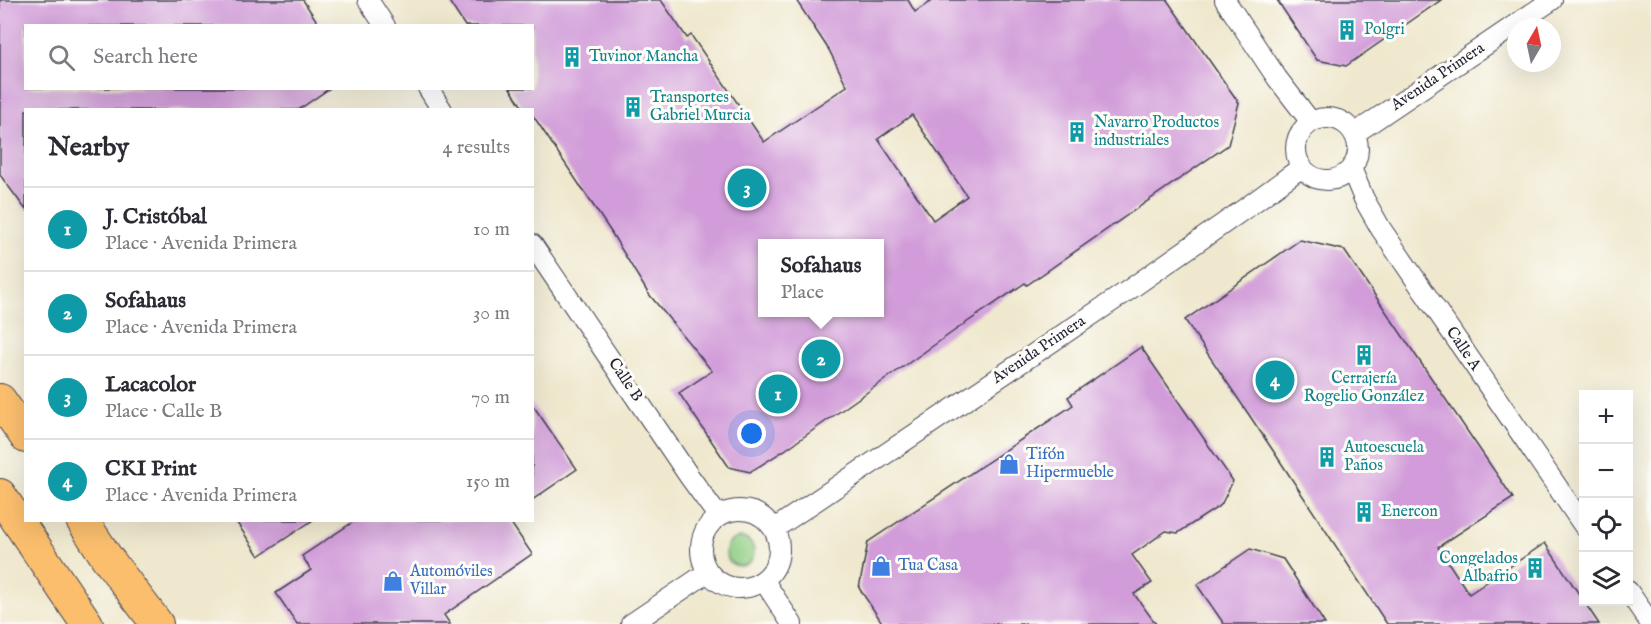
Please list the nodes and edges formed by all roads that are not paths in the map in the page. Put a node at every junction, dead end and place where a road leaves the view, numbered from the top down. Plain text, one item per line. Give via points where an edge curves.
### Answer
1 (368, 0) edge
2 (1225, 0) edge
3 (1552, 0) edge
4 (384, 24) edge
5 (429, 90) edge
6 (441, 108) edge
7 (1311, 122) junction
8 (1354, 134) junction
9 (1302, 167) junction
10 (1351, 168) junction
11 (534, 247) edge
12 (0, 399) edge
13 (24, 434) edge
14 (0, 495) edge
15 (718, 516) junction
16 (1579, 519) edge
17 (83, 522) edge
18 (774, 529) junction
19 (708, 572) junction
20 (764, 581) junction
21 (1633, 597) edge
22 (87, 624) edge
23 (157, 624) edge
24 (632, 624) edge
25 (792, 624) edge
26 (1651, 624) edge

1 - 4 street
2 - 7 street
3 - 8 street, Avenida Primera
5 - 6 street
7 - 8 street via 1330,118 1348,126
7 - 9 street via 1301,130 1296,142 1296,155
8 - 10 street via 1358,152
9 - 10 street via 1308,174 1326,180 1344,175
9 - 18 street, Avenida Primera via 1133,287
10 - 16 street, Calle A via 1381,229
11 - 15 street, Calle B
12 - 13 main road
14 - 22 main road
15 - 18 street via 747,510 761,515
15 - 19 street via 705,531 701,543 701,556
17 - 23 main road
18 - 20 street via 780,544 779,557
19 - 20 street via 722,585 740,589
19 - 24 street
20 - 25 street
21 - 26 street

